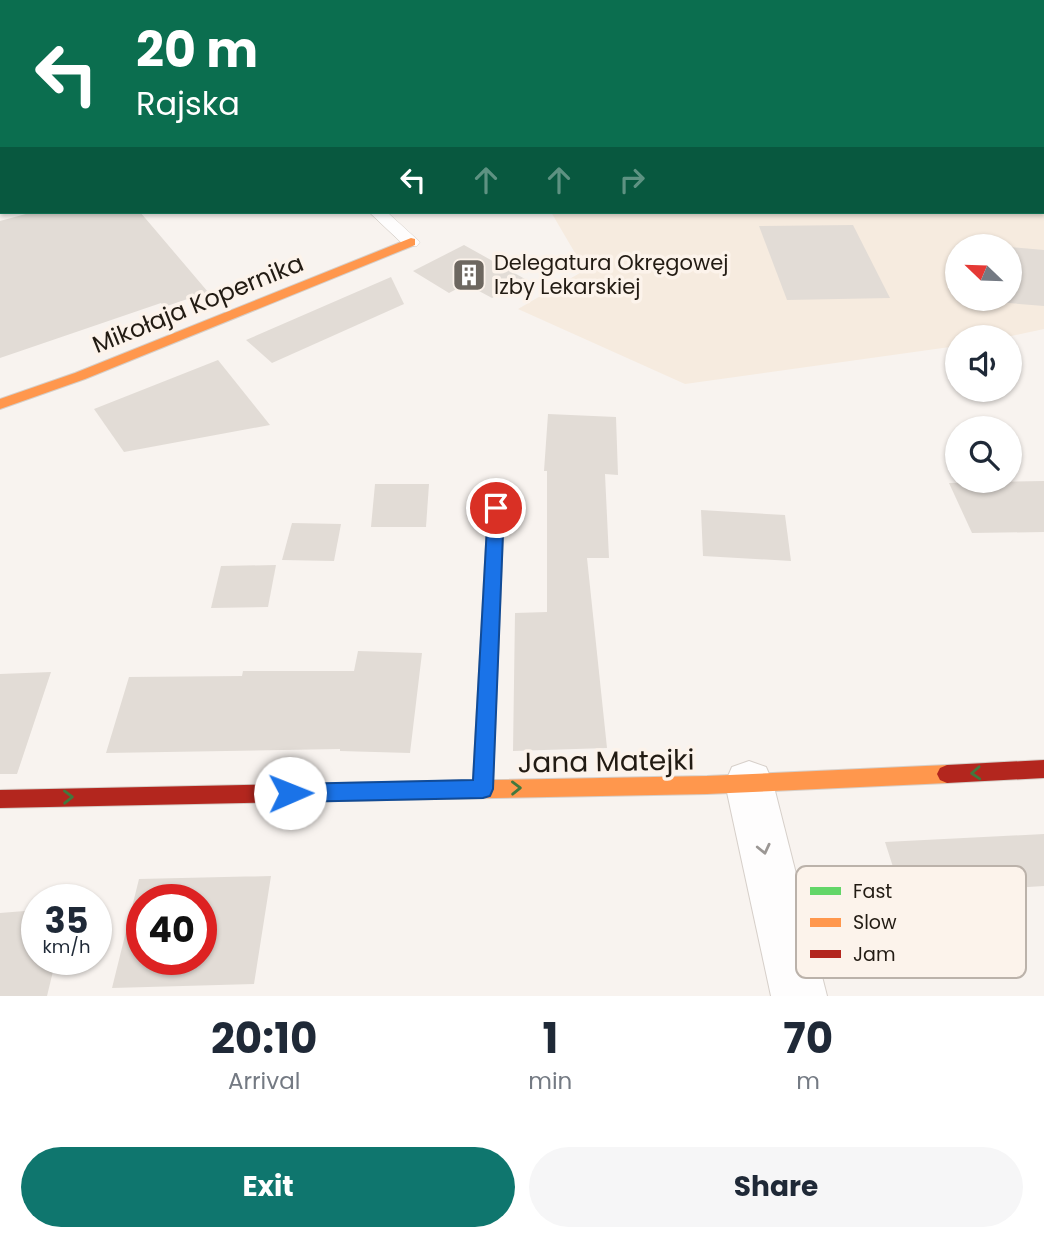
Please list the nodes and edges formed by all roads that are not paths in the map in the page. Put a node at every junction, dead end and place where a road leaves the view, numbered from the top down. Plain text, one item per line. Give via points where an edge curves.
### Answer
1 (379, 214) edge
2 (411, 242) joint
3 (0, 404) edge
4 (496, 508) dead end
5 (1044, 769) edge
6 (749, 783) junction
7 (483, 789) junction
8 (0, 799) edge
9 (799, 996) edge

1 - 2 lane
2 - 3 street, Mikołaja Kopernika
4 - 7 street
5 -> 6 street, Jana Matejki
7 -> 6 street, Jana Matejki
6 -> 9 street
8 -> 7 street, Jana Matejki

